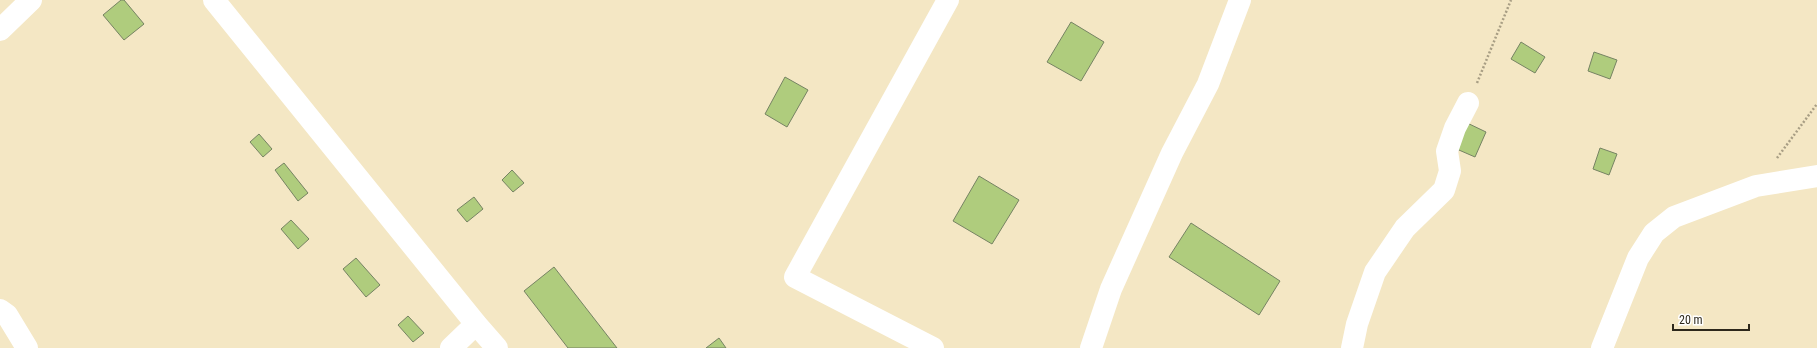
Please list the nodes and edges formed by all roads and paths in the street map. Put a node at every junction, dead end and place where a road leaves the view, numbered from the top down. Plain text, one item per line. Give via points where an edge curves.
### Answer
1 (31, 0) edge
2 (214, 0) edge
3 (948, 0) edge
4 (1240, 0) edge
5 (1511, 0) edge
6 (0, 30) edge
7 (1468, 103) joint
8 (1817, 104) edge
9 (1817, 176) edge
10 (1756, 186) junction
11 (0, 310) edge
12 (476, 324) junction
13 (27, 348) edge
14 (451, 348) edge
15 (497, 348) edge
16 (933, 348) edge
17 (1090, 348) edge
18 (1352, 348) edge
19 (1602, 348) edge

1 - 6 street
2 - 12 street
3 - 16 street via 795,277
4 - 17 street via 1208,84 1172,153 1111,289
5 - 7 path
7 - 18 street via 1447,151 1450,171 1444,190 1405,228 1375,272 1357,324
8 - 10 path
9 - 10 street
10 - 19 street via 1674,217 1654,233 1638,258
11 - 13 street via 7,315
12 - 14 street
12 - 15 street

